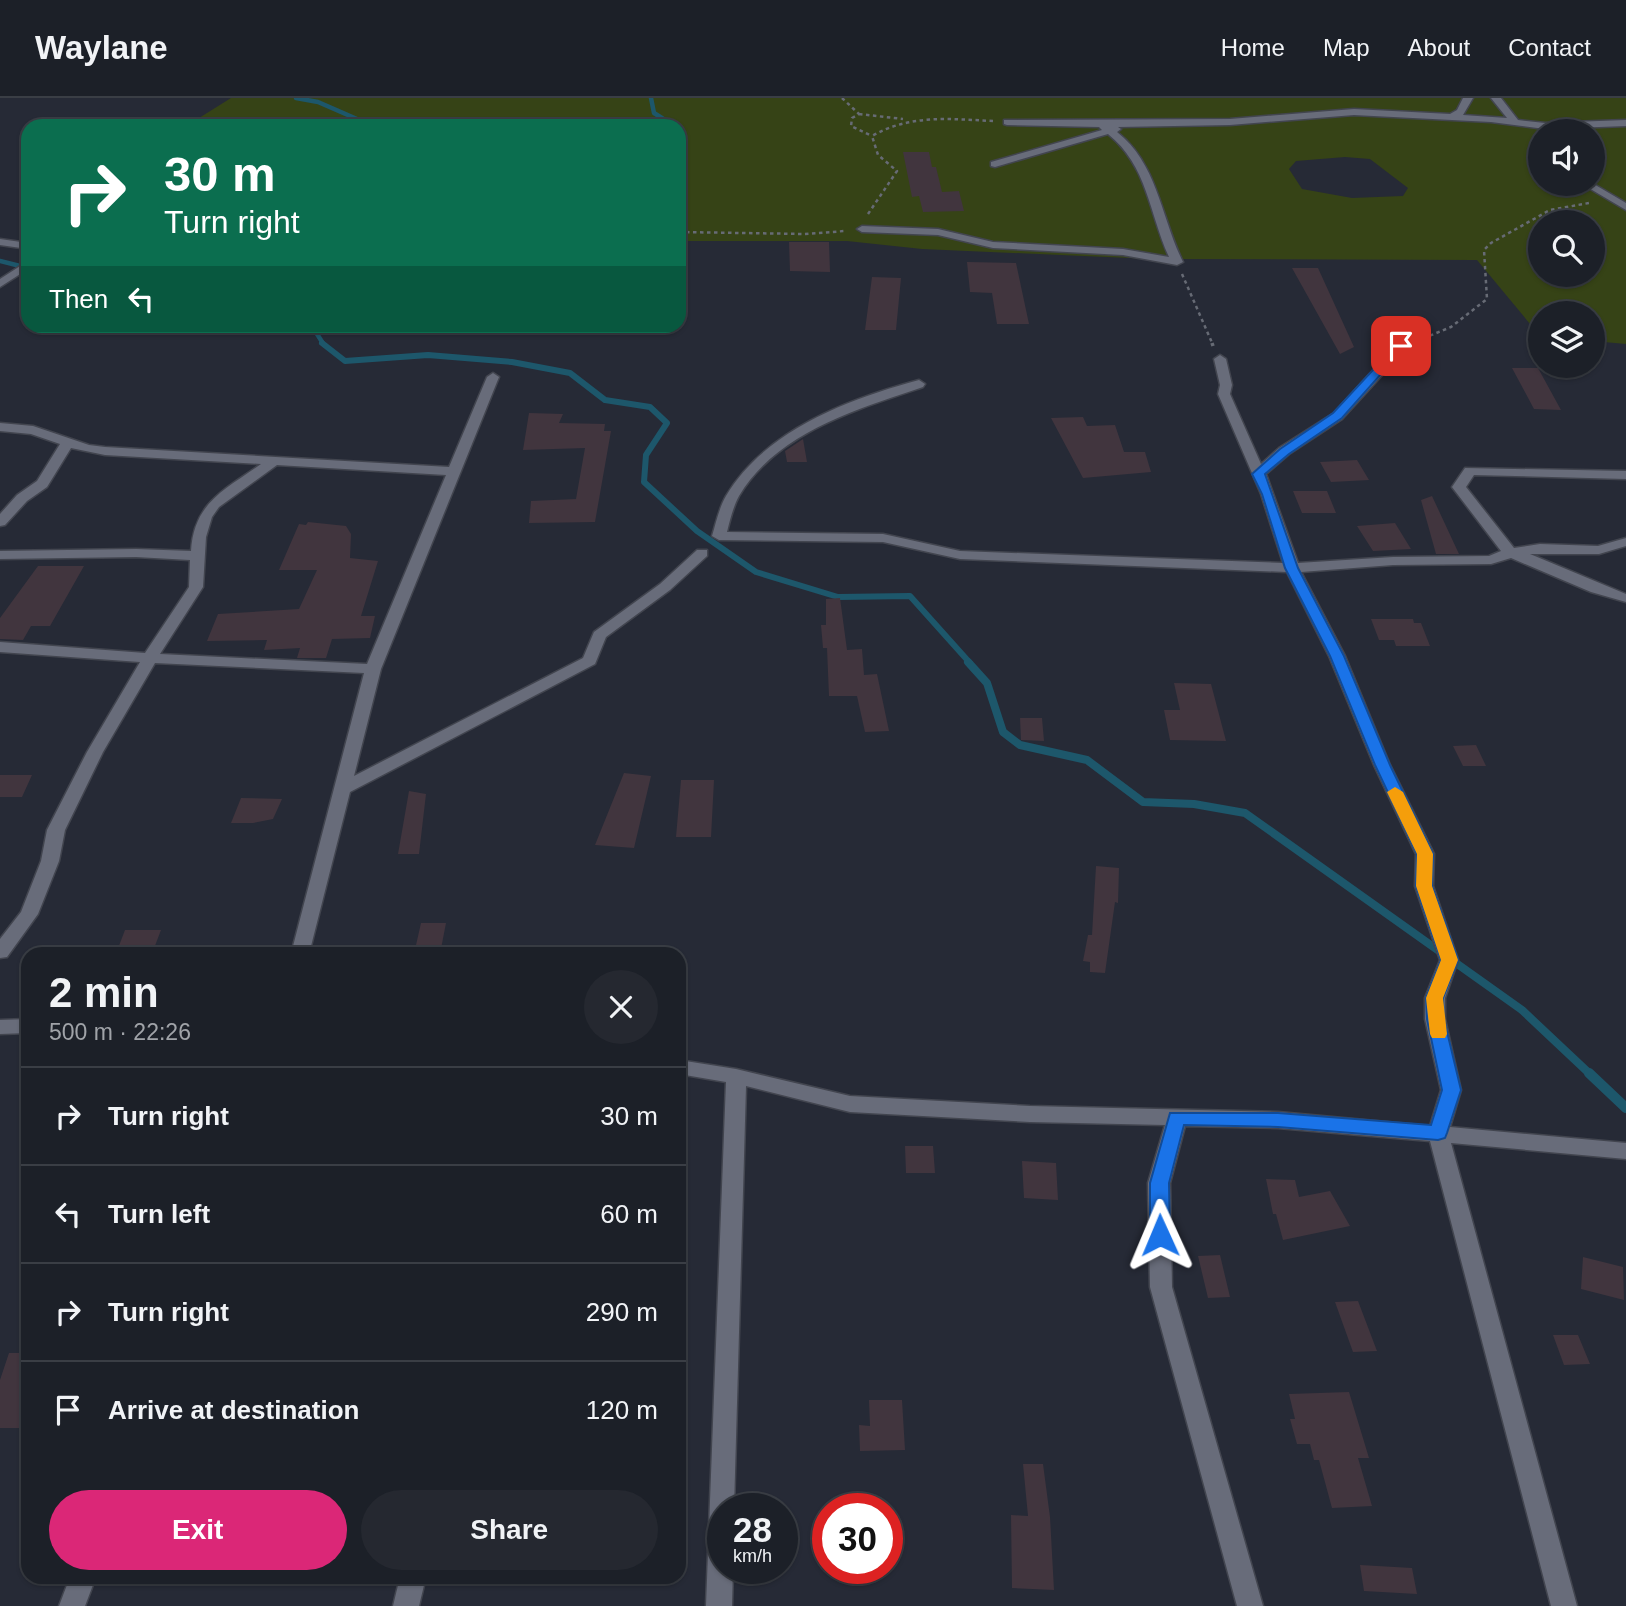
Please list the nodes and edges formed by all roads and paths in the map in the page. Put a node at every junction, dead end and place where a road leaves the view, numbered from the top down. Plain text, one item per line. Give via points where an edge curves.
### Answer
1 (842, 98) edge
2 (1468, 98) edge
3 (1496, 98) edge
4 (859, 114) junction
5 (1451, 117) junction
6 (908, 119) junction
7 (1514, 121) junction
8 (1007, 122) joint
9 (1130, 123) junction
10 (1605, 123) edge
11 (1626, 123) edge
12 (1101, 124) junction
13 (1528, 124) edge
14 (1111, 132) junction
15 (872, 136) junction
16 (995, 164) dead end
17 (1605, 194) edge
18 (1622, 204) edge
19 (862, 229) junction
20 (686, 232) edge
21 (0, 242) edge
22 (21, 245) edge
23 (1177, 262) junction
24 (21, 269) edge
25 (0, 284) edge
26 (1401, 346) joint
27 (1220, 359) joint
28 (492, 377) dead end
29 (919, 384) dead end
30 (0, 427) edge
31 (68, 441) junction
32 (274, 461) junction
33 (454, 471) junction
34 (1258, 474) junction
35 (1626, 475) edge
36 (0, 522) edge
37 (1626, 542) edge
38 (702, 553) dead end
39 (1510, 553) junction
40 (0, 555) edge
41 (199, 556) junction
42 (1292, 568) junction
43 (1626, 598) edge
44 (0, 647) edge
45 (152, 658) junction
46 (373, 669) junction
47 (342, 789) junction
48 (302, 947) edge
49 (0, 952) edge
50 (0, 1027) edge
51 (21, 1027) edge
52 (686, 1068) edge
53 (736, 1076) junction
54 (1177, 1118) junction
55 (1438, 1133) junction
56 (1626, 1151) edge
57 (80, 1584) edge
58 (411, 1584) edge
59 (72, 1606) edge
60 (406, 1606) edge
61 (719, 1606) edge
62 (1250, 1606) edge
63 (1564, 1606) edge

1 - 4 path
2 - 5 street via 1461,112
3 - 7 street
4 - 6 path
4 - 15 path via 852,118 851,126
5 - 7 street
5 - 9 street via 1354,112 1230,122
6 - 8 path
6 - 15 path via 886,125
7 - 13 street
8 - 12 street
9 - 12 street
9 - 14 street
10 - 11 street
12 - 14 street
14 - 16 street
14 - 23 street via 1134,152 1154,197 1165,241
15 - 19 path via 878,155 897,171
17 - 18 street
18 - 26 path via 1561,205 1495,239 1484,250 1487,299 1451,327
19 - 20 path via 804,234
19 - 23 street via 938,232 993,244 1123,252
21 - 22 street
23 - 27 path
24 - 25 street
26 - 34 street via 1338,416
27 - 34 street via 1230,413
28 - 33 street
29 - 42 street via 842,411 794,436 753,466 731,497 719,536 883,538 960,555
30 - 31 street via 33,430
31 - 32 street via 105,452
31 - 36 street via 42,484
32 - 33 street
32 - 41 street via 214,504 199,537
33 - 46 street
34 - 42 street
35 - 39 street via 1470,471 1459,487
37 - 39 street via 1599,550 1540,548
38 - 47 street via 665,587 599,635 590,662
39 - 42 street via 1491,560
39 - 43 street
40 - 41 street
41 - 45 street via 196,587
42 - 55 street via 1337,656 1425,854 1424,886 1449,960 1435,998 1435,1019 1451,1090
44 - 45 street
45 - 46 street
45 - 49 street via 95,752 56,830 50,861 29,914
46 - 47 street
47 - 48 street
50 - 51 street
52 - 53 street
53 - 54 street via 850,1104
53 - 61 street
54 - 55 street via 1278,1120
54 - 62 street via 1159,1183 1161,1287
55 - 56 street
55 - 63 street
57 - 59 street
58 - 60 street

